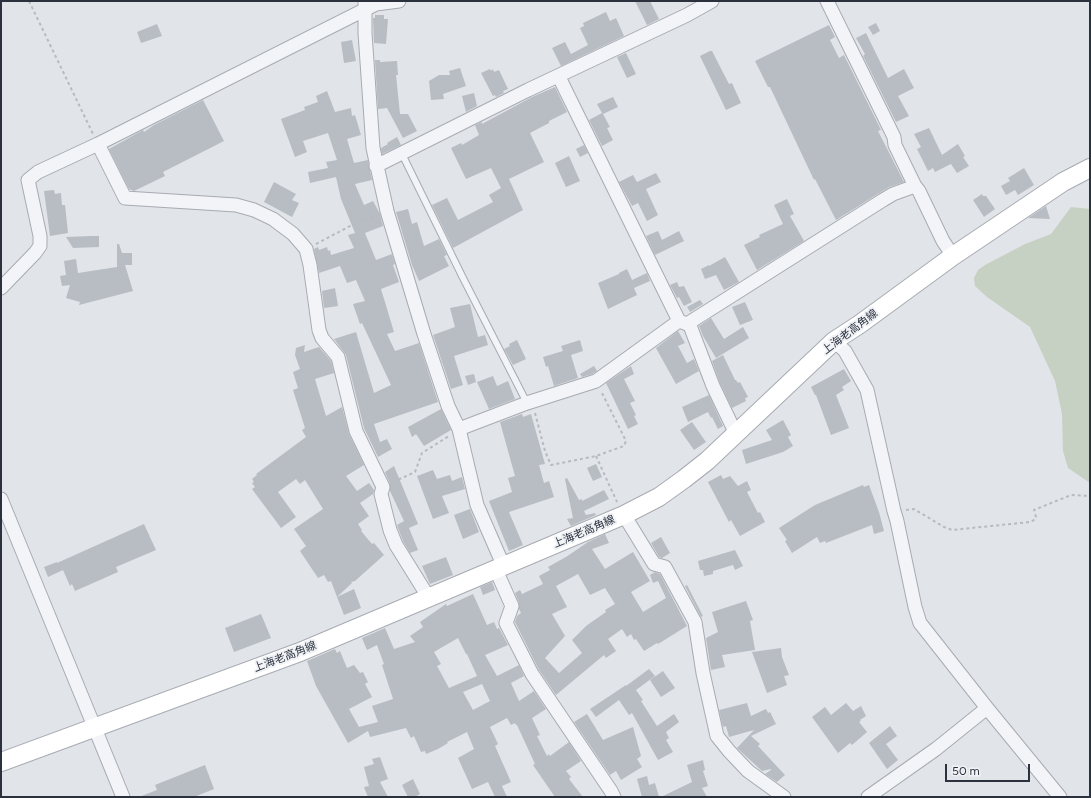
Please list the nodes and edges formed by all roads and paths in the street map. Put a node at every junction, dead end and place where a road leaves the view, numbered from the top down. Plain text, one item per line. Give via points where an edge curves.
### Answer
1 (29, 1) edge
2 (399, 1) edge
3 (712, 1) edge
4 (827, 1) edge
5 (364, 6) edge
6 (558, 76) junction
7 (98, 144) junction
8 (402, 154) junction
9 (376, 166) junction
10 (1090, 168) edge
11 (915, 186) junction
12 (387, 211) junction
13 (306, 249) junction
14 (953, 256) junction
15 (1, 288) edge
16 (684, 322) junction
17 (834, 341) junction
18 (596, 381) junction
19 (530, 402) junction
20 (460, 430) junction
21 (736, 434) junction
22 (596, 456) junction
23 (383, 487) junction
24 (1090, 496) edge
25 (1, 498) edge
26 (894, 511) junction
27 (624, 515) junction
28 (500, 569) junction
29 (429, 598) junction
30 (987, 708) junction
31 (94, 728) junction
32 (1, 762) edge
33 (123, 797) edge
34 (614, 797) edge
35 (784, 797) edge
36 (868, 797) edge
37 (1060, 797) edge

1 - 7 path
2 - 5 street
3 - 6 street
4 - 11 street via 894,137 895,145
5 - 7 street
5 - 9 street
6 - 8 street
6 - 16 street
7 - 13 street via 125,198 236,205 254,210 273,219 293,234
7 - 15 street via 38,172 28,180 40,246
8 - 9 street
8 - 19 lane via 462,278
9 - 12 street
10 - 14 main road, 上海老高角線 via 1063,182
11 - 14 street
11 - 16 street via 882,200
12 - 13 path via 352,225
12 - 20 street via 424,334 448,406
13 - 23 street via 319,330 322,338 338,357 356,431
14 - 17 main road, 上海老高角線
16 - 18 street
16 - 21 street
17 - 21 main road, 上海老高角線
17 - 26 street via 845,351 867,390
18 - 19 street
18 - 22 path via 626,441 624,446
19 - 20 street
19 - 22 path via 551,465
20 - 23 path via 422,453 415,472
20 - 28 street via 478,505
21 - 27 main road, 上海老高角線 via 684,479 659,497
22 - 27 path
23 - 29 street via 381,494 396,545
24 - 26 path via 1071,495 1034,510 1036,517 1030,522 952,530 914,509
25 - 31 street
26 - 30 street via 920,623
27 - 28 main road, 上海老高角線
27 - 35 street via 654,564 665,567 695,622 717,736 748,771
28 - 29 main road, 上海老高角線
28 - 34 street via 512,606 506,623 532,674
29 - 31 main road, 上海老高角線 via 300,652
30 - 36 street via 936,749
30 - 37 street
31 - 32 main road, 上海老高角線
31 - 33 street

